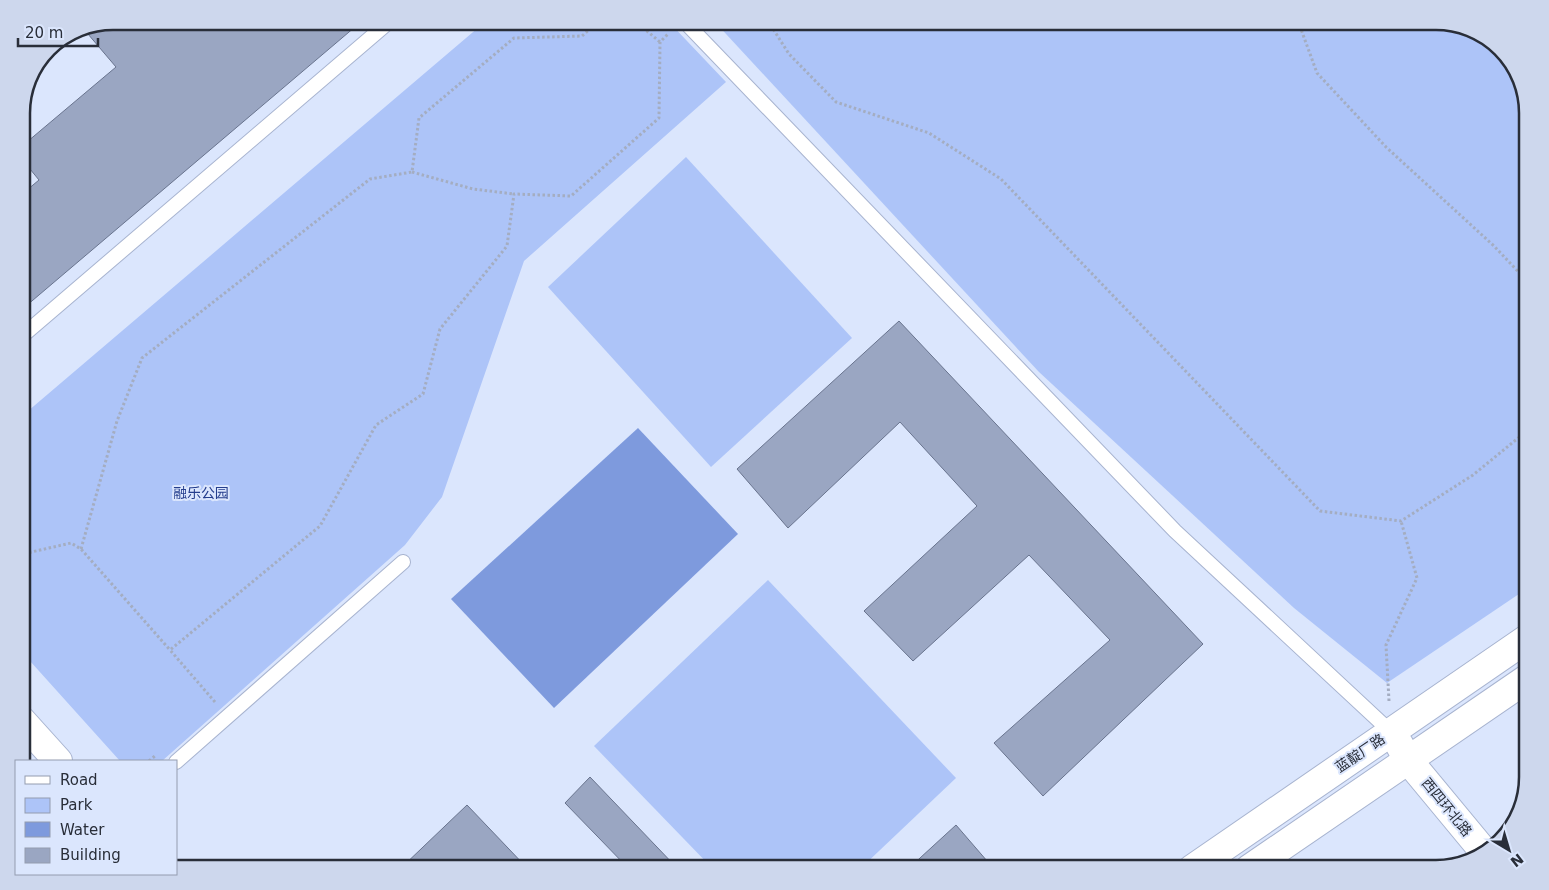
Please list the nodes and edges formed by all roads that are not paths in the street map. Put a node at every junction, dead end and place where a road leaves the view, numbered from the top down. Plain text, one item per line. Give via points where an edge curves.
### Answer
1 (379, 30) edge
2 (684, 30) edge
3 (30, 329) edge
4 (403, 562) dead end
5 (1519, 644) edge
6 (1519, 684) edge
7 (30, 730) edge
8 (1391, 732) junction
9 (57, 760) edge
10 (178, 760) edge
11 (1408, 760) junction
12 (1480, 847) edge
13 (1205, 860) edge
14 (1262, 860) edge

1 - 3 lane
2 - 8 lane via 1175,531
4 - 10 lane
5 - 8 street, 蓝靛厂路
6 - 11 street
7 - 9 street
8 - 11 street, 西四环北路
8 - 13 street, 蓝靛厂路
11 - 12 street, 西四环北路
11 - 14 street

